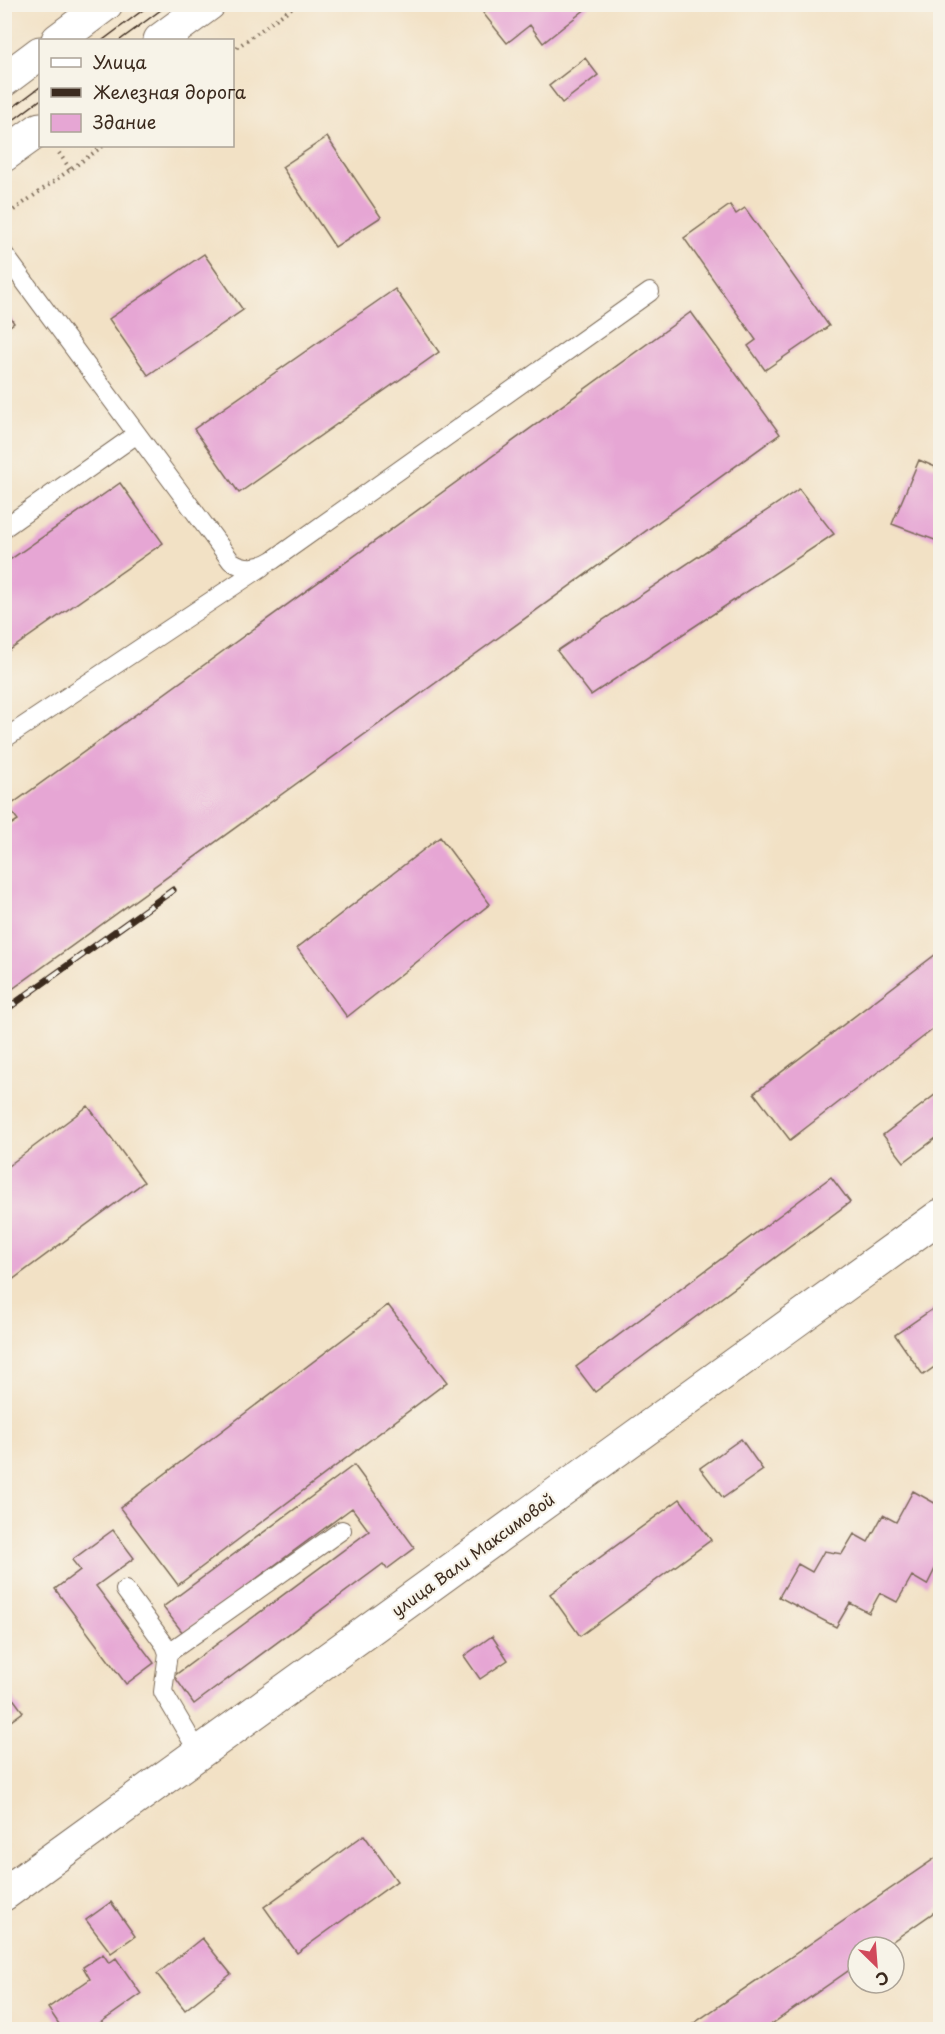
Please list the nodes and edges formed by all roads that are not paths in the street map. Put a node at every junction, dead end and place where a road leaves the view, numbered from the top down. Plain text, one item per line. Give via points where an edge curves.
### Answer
1 (106, 4) edge
2 (209, 4) edge
3 (59, 39) edge
4 (161, 39) edge
5 (39, 54) edge
6 (4, 80) edge
7 (39, 130) edge
8 (4, 155) edge
9 (4, 254) edge
10 (650, 292) dead end
11 (137, 434) junction
12 (4, 528) edge
13 (263, 566) junction
14 (6, 739) edge
15 (940, 1216) edge
16 (342, 1530) dead end
17 (124, 1590) dead end
18 (168, 1653) junction
19 (199, 1753) junction
20 (4, 1894) edge

1 - 3 street
2 - 4 street
5 - 6 street
7 - 8 street
9 - 11 lane
10 - 13 lane
11 - 12 lane
11 - 13 lane via 231,561 245,567
13 - 14 lane
15 - 19 street, улица Вали Максимовой
16 - 18 lane
17 - 18 lane
18 - 19 lane via 163,1692
19 - 20 street, улица Вали Максимовой

